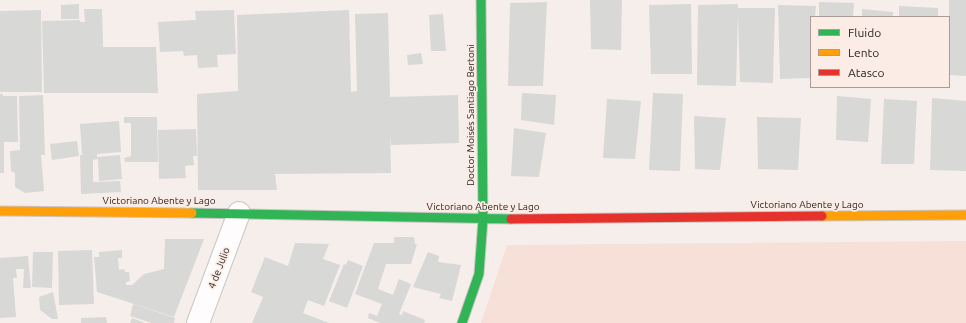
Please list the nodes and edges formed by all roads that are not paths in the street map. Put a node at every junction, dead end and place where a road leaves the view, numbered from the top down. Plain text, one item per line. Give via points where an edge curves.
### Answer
1 (481, 0) edge
2 (0, 211) edge
3 (240, 213) junction
4 (966, 215) edge
5 (483, 219) junction
6 (198, 323) edge
7 (462, 323) edge

1 - 5 street, Doctor Moisés Santiago Bertoni
2 - 3 street, Victoriano Abente y Lago
3 - 5 street, Victoriano Abente y Lago
3 - 6 street, 4 de Julio
4 - 5 street, Victoriano Abente y Lago
5 - 7 street, Doctor Moisés Santiago Bertoni via 479,274

